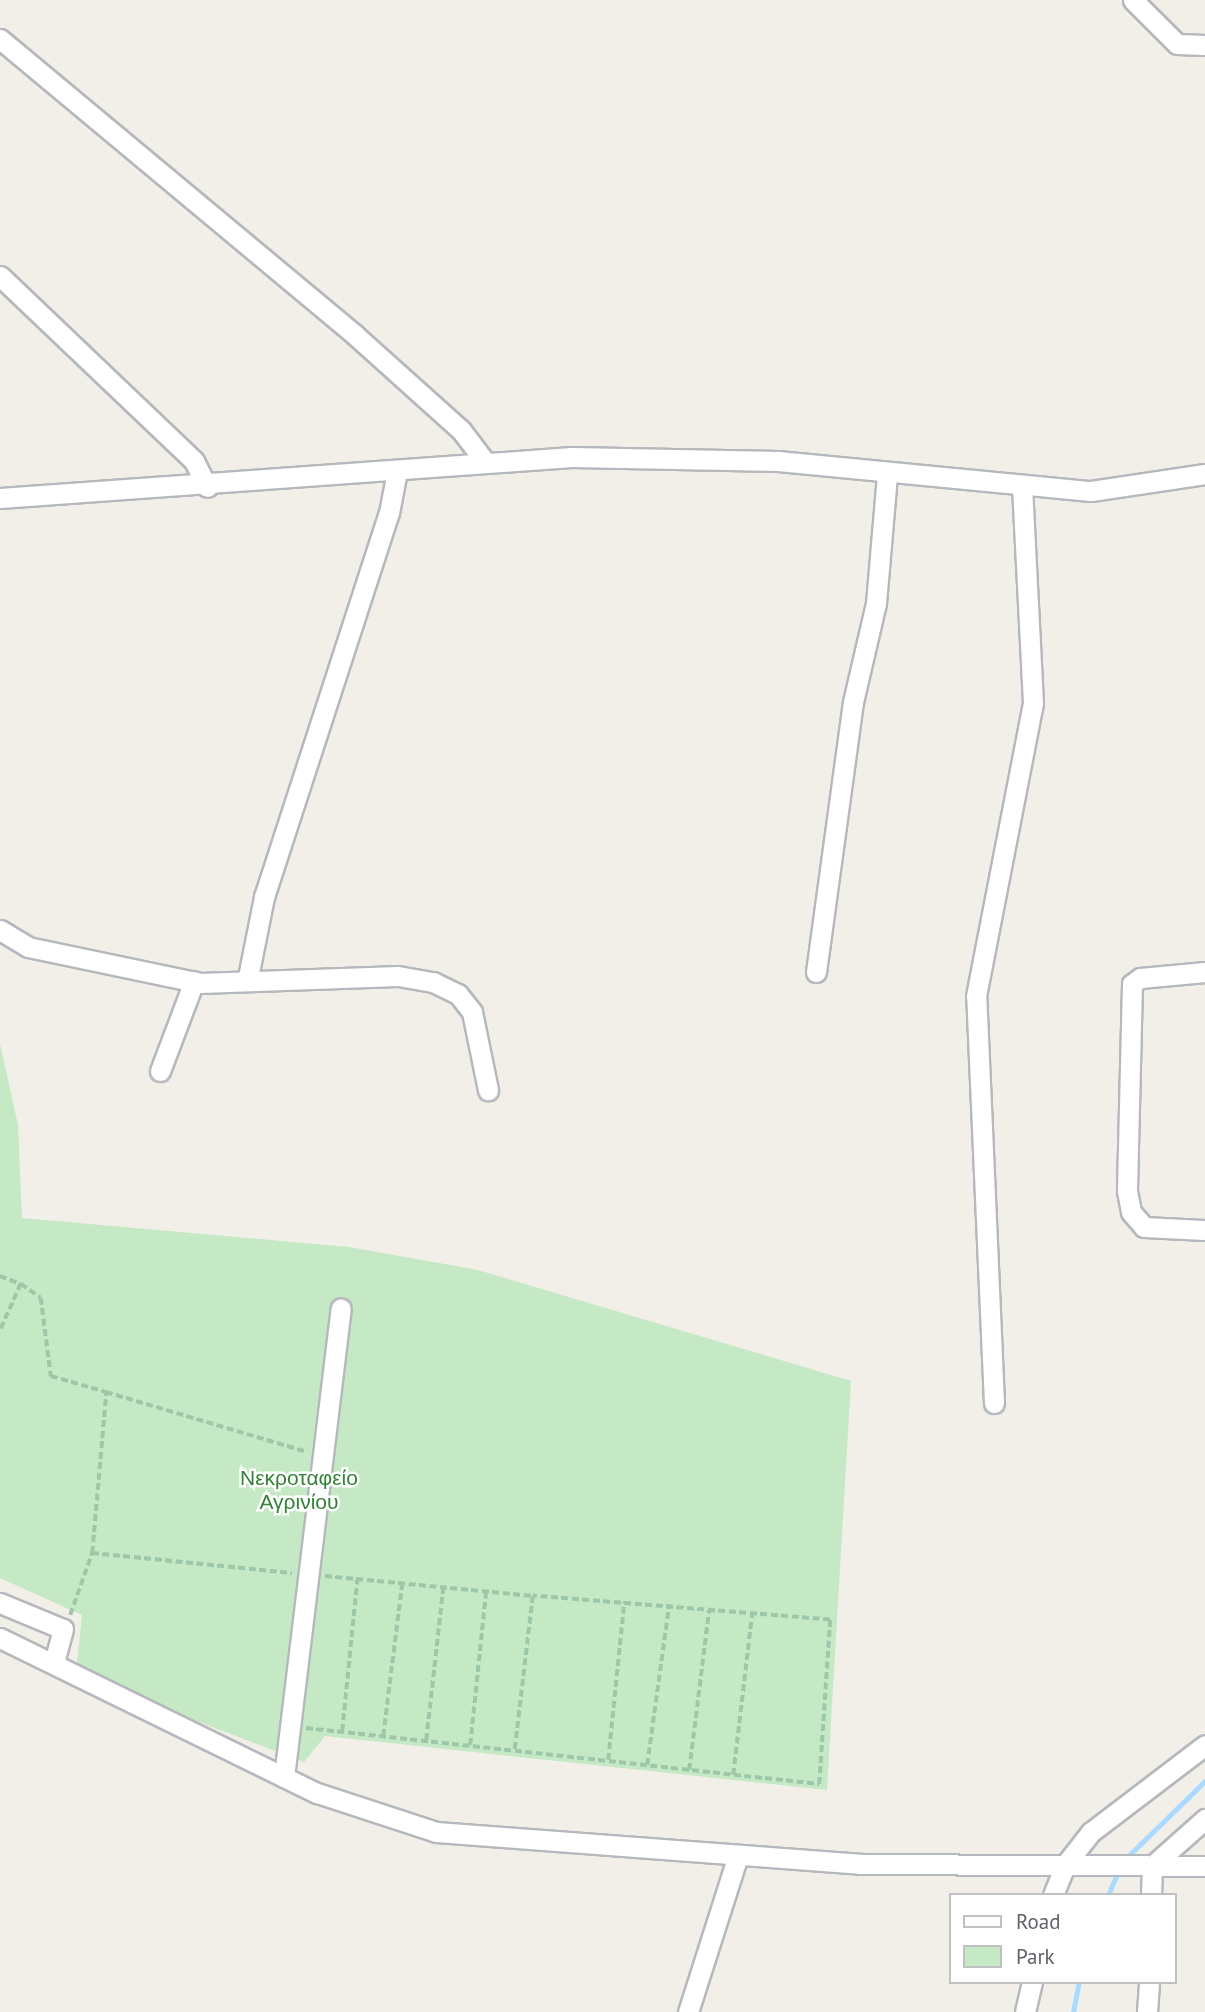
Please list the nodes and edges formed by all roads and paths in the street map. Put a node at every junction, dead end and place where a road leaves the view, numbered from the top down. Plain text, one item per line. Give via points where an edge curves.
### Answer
1 (1133, 0) edge
2 (0, 39) edge
3 (1205, 45) edge
4 (0, 276) edge
5 (484, 461) junction
6 (397, 471) junction
7 (887, 474) junction
8 (1205, 474) edge
9 (1022, 486) junction
10 (207, 487) junction
11 (0, 498) edge
12 (0, 930) edge
13 (816, 972) dead end
14 (1205, 972) edge
15 (248, 977) junction
16 (194, 981) junction
17 (160, 1071) dead end
18 (488, 1090) dead end
19 (1205, 1230) edge
20 (0, 1276) edge
21 (21, 1284) junction
22 (341, 1308) dead end
23 (0, 1331) edge
24 (106, 1392) junction
25 (994, 1403) dead end
26 (324, 1459) junction
27 (93, 1553) junction
28 (311, 1574) junction
29 (357, 1580) junction
30 (402, 1583) junction
31 (443, 1588) junction
32 (486, 1590) junction
33 (533, 1596) junction
34 (624, 1602) junction
35 (0, 1603) edge
36 (669, 1605) junction
37 (709, 1610) junction
38 (752, 1614) junction
39 (63, 1629) junction
40 (0, 1638) edge
41 (54, 1663) junction
42 (293, 1727) junction
43 (342, 1732) junction
44 (383, 1736) junction
45 (426, 1740) junction
46 (470, 1745) junction
47 (1205, 1745) edge
48 (515, 1749) junction
49 (608, 1760) junction
50 (647, 1765) junction
51 (689, 1770) junction
52 (733, 1774) junction
53 (284, 1777) junction
54 (1205, 1819) edge
55 (738, 1855) junction
56 (1065, 1865) junction
57 (1205, 1866) edge
58 (1152, 1867) junction
59 (1054, 1893) edge
60 (1151, 1893) edge
61 (1032, 1984) edge
62 (1149, 1984) edge
63 (688, 2012) edge
64 (1025, 2012) edge
65 (1147, 2012) edge

1 - 3 street via 1177,44
2 - 5 street via 355,335 461,430
4 - 10 street via 194,461
5 - 6 street
5 - 7 street via 661,457
6 - 10 street
6 - 15 street via 389,513 264,897
7 - 9 street
7 - 13 street via 876,603 855,690
8 - 9 street via 1091,491
9 - 25 street via 1033,702 976,996
10 - 11 street
12 - 16 street via 28,947
14 - 19 street via 1132,984 1127,1191 1131,1212 1144,1227
15 - 16 street
15 - 18 street via 409,977 445,987 472,1012
16 - 17 street
20 - 21 path
21 - 23 path
21 - 24 path via 41,1298 51,1376
22 - 26 street
24 - 26 path
24 - 27 path
26 - 28 street
27 - 28 path
27 - 39 path
28 - 29 path
28 - 42 street
29 - 30 path
29 - 43 path
30 - 31 path
30 - 44 path
31 - 32 path
31 - 45 path
32 - 33 path
32 - 46 path
33 - 34 path
33 - 48 path
34 - 36 path
34 - 49 path
35 - 39 street
36 - 37 path
36 - 50 path
37 - 38 path
37 - 51 path
38 - 52 path
38 - 52 path via 830,1620 819,1784
39 - 41 street
40 - 41 street
41 - 53 street
42 - 43 path
42 - 53 street
43 - 44 path
44 - 45 path
45 - 46 path
46 - 48 path
47 - 56 street via 1119,1807
48 - 49 path
49 - 50 path
50 - 51 path
51 - 52 path
53 - 55 street via 356,1809 436,1832
54 - 58 street
55 - 56 street via 860,1864
55 - 63 street via 729,1899
56 - 58 street
56 - 59 street
57 - 58 street
58 - 60 street
61 - 64 street
62 - 65 street

